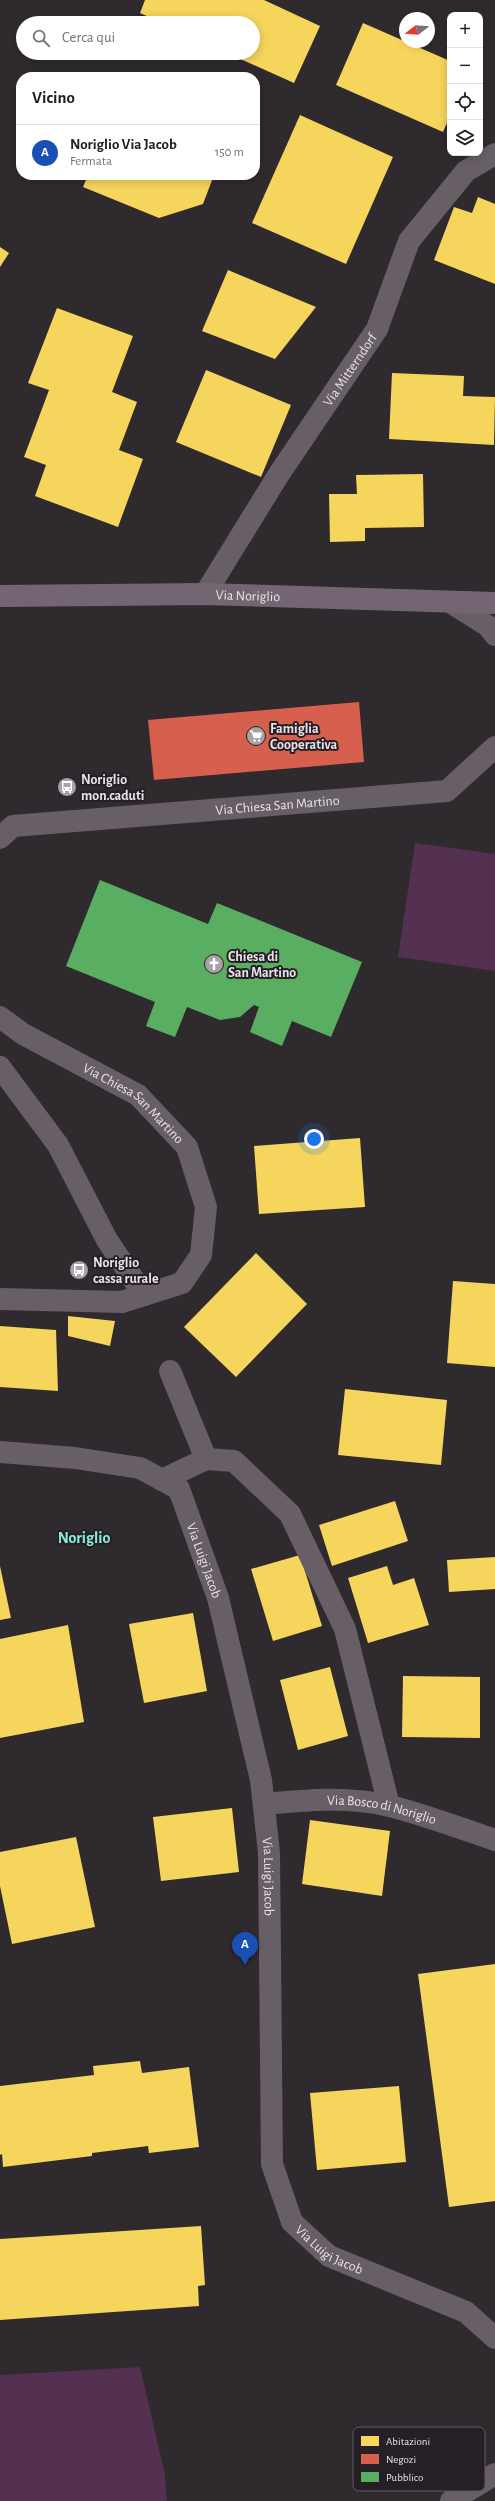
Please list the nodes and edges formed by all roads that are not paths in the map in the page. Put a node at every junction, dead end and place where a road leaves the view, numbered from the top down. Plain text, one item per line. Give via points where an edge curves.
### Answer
1 (495, 154) edge
2 (206, 594) junction
3 (0, 596) edge
4 (495, 603) edge
5 (453, 604) junction
6 (495, 635) edge
7 (495, 748) edge
8 (495, 765) edge
9 (472, 769) junction
10 (0, 838) edge
11 (0, 1017) edge
12 (0, 1067) edge
13 (144, 1295) junction
14 (0, 1300) edge
15 (170, 1371) dead end
16 (0, 1452) edge
17 (206, 1460) junction
18 (162, 1480) junction
19 (264, 1804) junction
20 (388, 1806) junction
21 (495, 1840) edge
22 (495, 2338) edge
23 (495, 2474) edge
24 (485, 2480) edge
25 (467, 2491) edge
26 (451, 2501) edge

1 - 2 street, Via Mitterndorf via 466,171 409,241 377,329 279,474
2 - 3 main road, Via Noriglio
2 - 5 main road, Via Noriglio
4 - 5 main road, Via Noriglio
5 - 6 street via 488,626
7 - 9 street, Via Chiesa San Martino
8 - 9 street
9 - 10 street, Via Chiesa San Martino via 447,791 13,826
11 - 13 street, Via Chiesa San Martino via 23,1034 138,1095 187,1147 206,1207 201,1255 182,1283
12 - 13 street via 58,1145 107,1240
13 - 14 street, Via Chiesa San Martino via 122,1302
15 - 17 street
16 - 18 street, Via Luigi Jacob via 75,1458 140,1468
17 - 18 street
17 - 20 street via 234,1461 290,1514 345,1629
18 - 19 street, Via Luigi Jacob via 179,1489 218,1598 261,1780
19 - 20 street, Via Bosco di Noriglio via 308,1799
19 - 22 street, Via Luigi Jacob via 268,1852 272,2164 292,2222 329,2256 466,2312
20 - 21 street, Via Bosco di Noriglio
23 - 24 street
25 - 26 street

